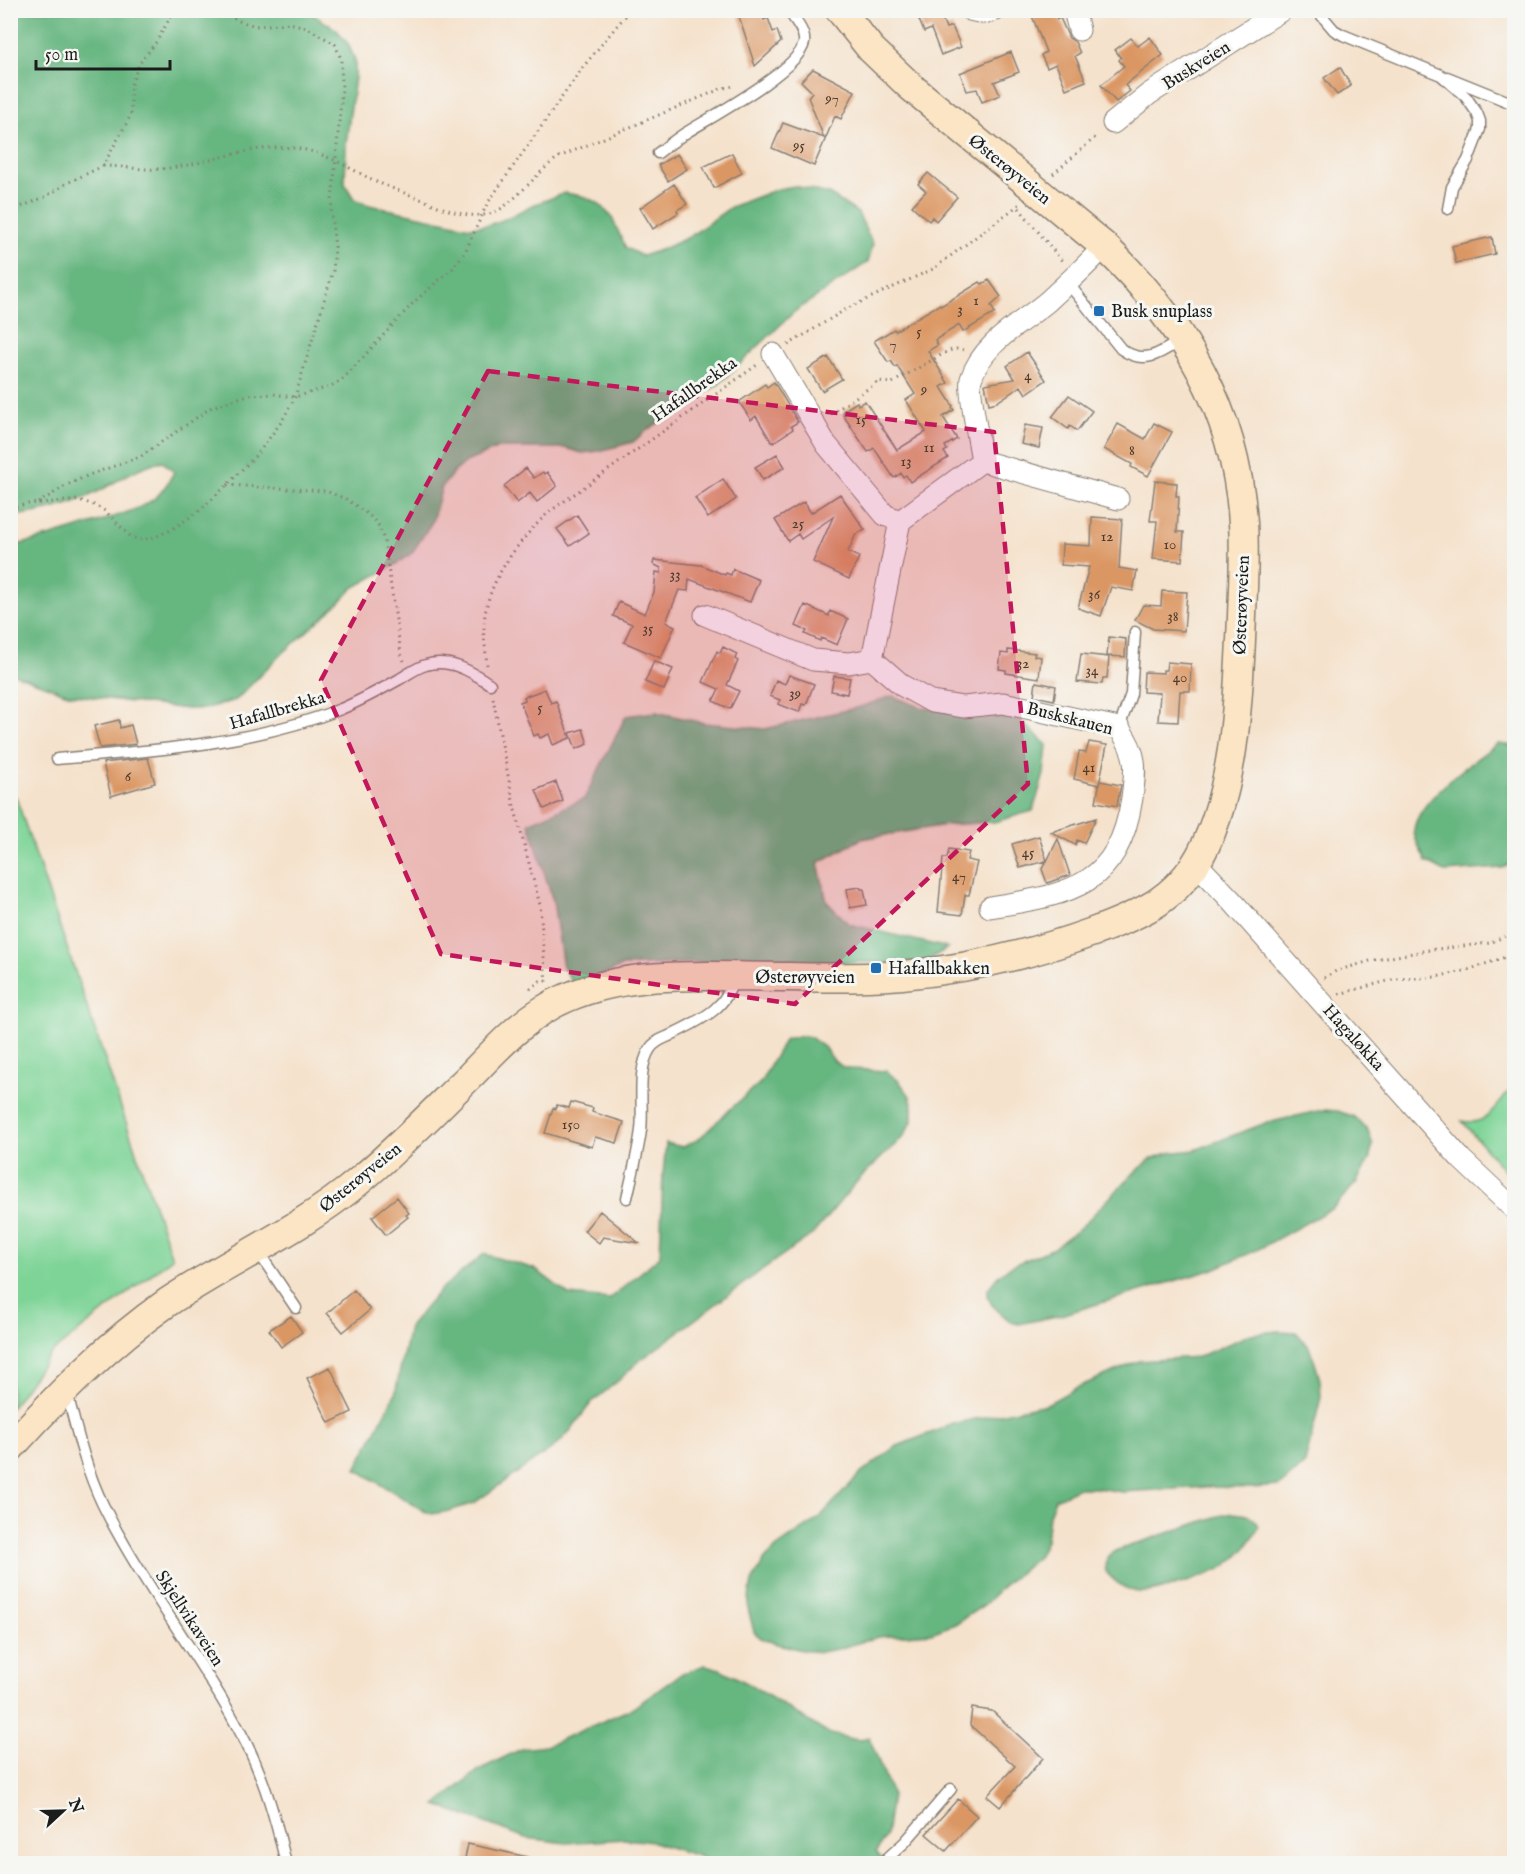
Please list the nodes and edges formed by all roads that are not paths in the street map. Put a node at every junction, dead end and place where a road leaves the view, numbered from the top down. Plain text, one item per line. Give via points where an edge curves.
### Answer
1 (788, 10) edge
2 (840, 10) edge
3 (970, 10) edge
4 (996, 10) edge
5 (1282, 10) edge
6 (1317, 10) edge
7 (1441, 75) junction
8 (1515, 104) edge
9 (1113, 123) road end
10 (658, 153) dead end
11 (1448, 209) dead end
12 (1104, 246) junction
13 (1067, 282) junction
14 (1182, 338) junction
15 (773, 354) road end
16 (982, 461) junction
17 (1118, 499) dead end
18 (900, 521) junction
19 (705, 615) dead end
20 (1135, 632) dead end
21 (872, 659) junction
22 (490, 684) road end
23 (1119, 728) junction
24 (57, 759) dead end
25 (1196, 863) junction
26 (990, 907) dead end
27 (733, 977) junction
28 (627, 1198) dead end
29 (1515, 1209) edge
30 (256, 1250) junction
31 (296, 1308) dead end
32 (61, 1392) junction
33 (10, 1448) edge
34 (951, 1789) dead end
35 (286, 1863) edge
36 (881, 1863) edge

1 - 10 lane via 804,42 800,51 758,89
2 - 12 main road, Østerøyveien via 871,50 911,87
3 - 4 street
5 - 9 street, Buskveien via 1149,94
6 - 7 lane via 1343,35
7 - 8 lane
7 - 11 lane via 1466,97 1480,121 1472,150 1452,187
12 - 13 street
12 - 14 main road, Østerøyveien via 1148,291
13 - 14 lane via 1120,349 1130,356 1158,354
13 - 16 street via 998,340 980,360 970,381
14 - 25 main road, Østerøyveien via 1199,367 1228,436 1243,523 1241,637 1232,748 1218,808
15 - 18 street via 826,444 885,514
16 - 17 street
16 - 18 street
18 - 21 street
19 - 21 street via 813,660 849,663
20 - 23 lane via 1131,694
21 - 23 street, Buskskauen via 903,686 932,702 963,707 1003,703
22 - 24 lane, Hafallbrekka via 464,668 447,663 426,665 341,709 291,725 224,742
23 - 26 street, Buskskauen via 1130,744 1136,769 1128,825 1109,861 1094,878 1072,889
25 - 27 main road, Østerøyveien via 1158,902 1127,919 1019,954 904,974
25 - 29 street, Hagaløkka via 1461,1159
27 - 28 lane, Østerøyveien via 732,989 718,1007 650,1049 645,1060 639,1140
27 - 30 main road, Østerøyveien via 655,978 549,993 392,1153 355,1185
30 - 31 lane
30 - 32 main road, Østerøyveien via 146,1318
32 - 33 main road, Østerøyveien
32 - 35 lane, Skjellvikaveien via 69,1401 85,1461 113,1524 246,1743 273,1812
34 - 36 lane via 905,1842

